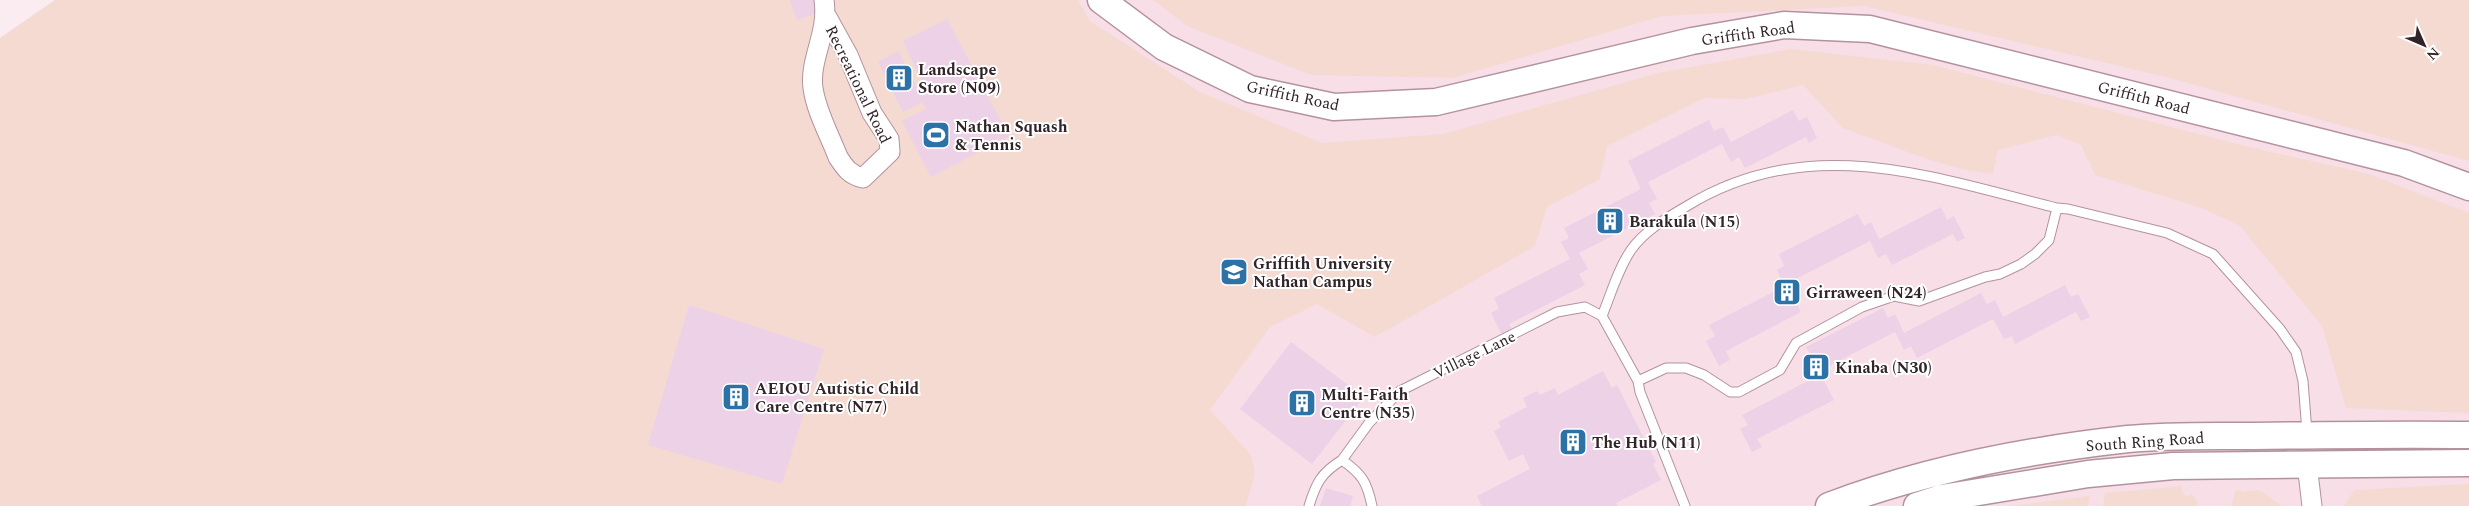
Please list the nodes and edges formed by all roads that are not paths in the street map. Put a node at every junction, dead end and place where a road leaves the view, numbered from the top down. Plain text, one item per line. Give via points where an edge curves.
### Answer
1 (1100, 0) edge
2 (825, 8) edge
3 (2469, 187) edge
4 (2057, 208) junction
5 (1602, 316) junction
6 (1638, 381) junction
7 (2307, 435) junction
8 (2469, 436) edge
9 (1342, 460) junction
10 (2469, 463) edge
11 (2307, 464) junction
12 (1309, 506) edge
13 (1372, 506) edge
14 (1685, 506) edge
15 (1829, 506) edge
16 (1917, 506) edge
17 (2312, 506) edge

1 - 3 street, Griffith Road via 1164,48 1250,88 1334,107 1436,102 1692,41 1784,25 1870,28 2404,163
2 - 2 street, Recreational Road via 872,113 889,138 890,152 862,178 853,176 838,158 813,88
4 - 5 lane via 1933,175 1876,166 1826,164 1765,174 1710,192 1657,224 1632,249
4 - 6 lane via 2049,240 2021,264 1919,301 1894,296 1862,307 1796,343 1780,370 1738,392 1730,392 1686,368 1666,368
4 - 7 lane via 2167,233 2213,254 2296,352 2303,381
5 - 6 lane
5 - 9 lane, Village Lane via 1585,307 1557,312 1400,391 1369,423
6 - 14 lane
7 - 8 street, South Ring Road
7 - 15 street, South Ring Road via 2166,437 2076,446 1956,467
9 - 12 lane, Village Lane via 1325,470
9 - 13 lane via 1356,470 1367,485
10 - 11 street, South Ring Road
11 - 16 street, South Ring Road via 2173,466 2099,472 1942,498
11 - 17 street

